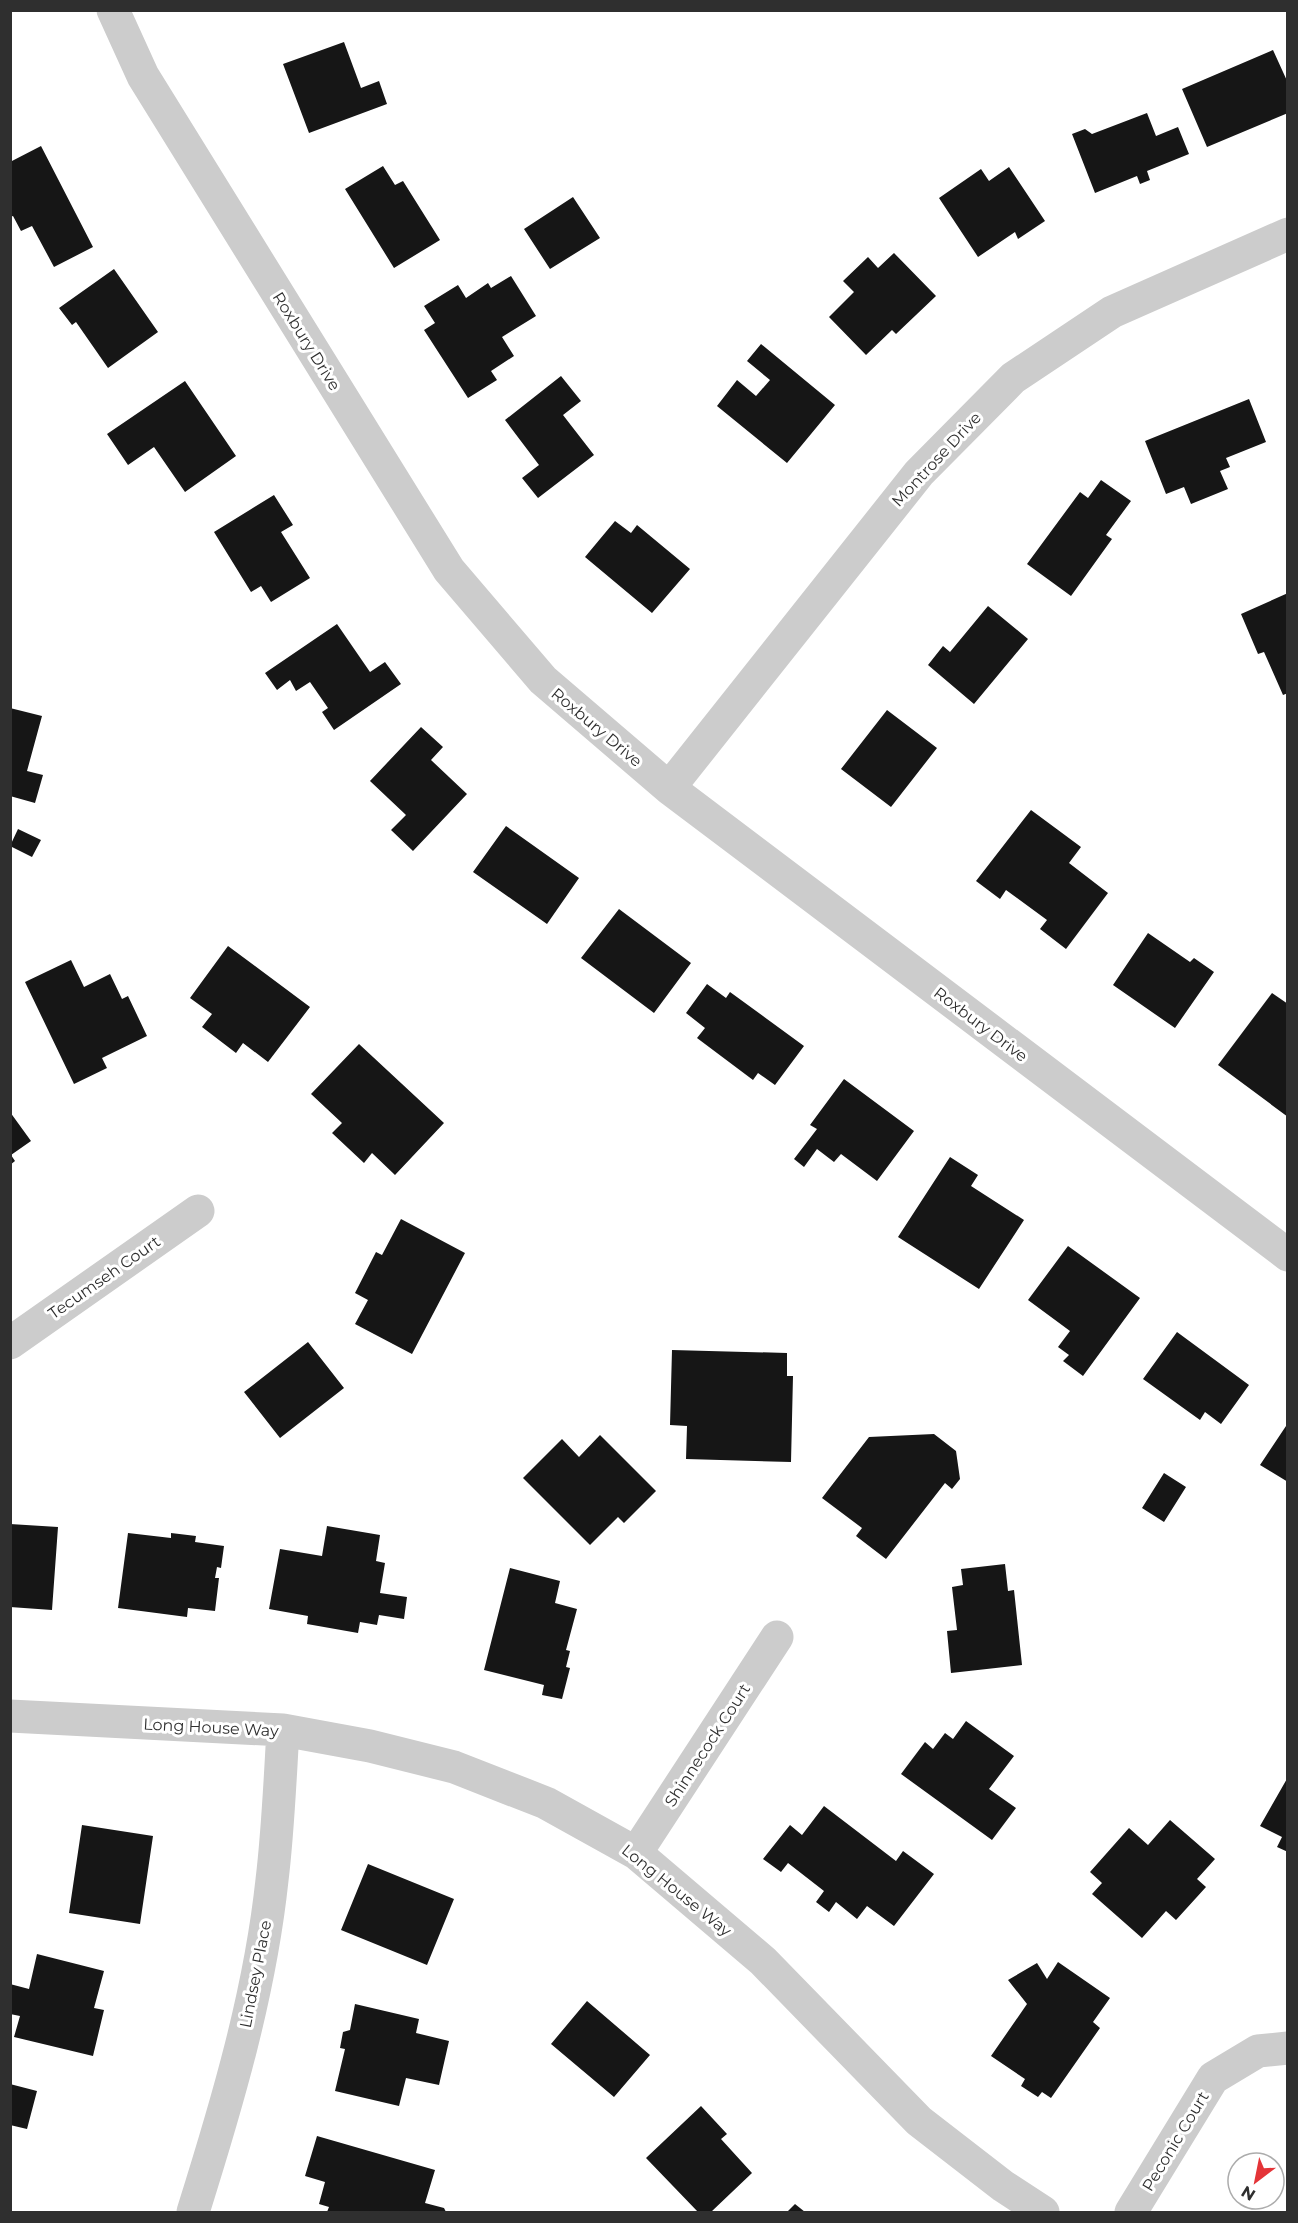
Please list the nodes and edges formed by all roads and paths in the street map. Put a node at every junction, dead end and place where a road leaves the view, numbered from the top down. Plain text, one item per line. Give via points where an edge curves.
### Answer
1 (113, 10) edge
2 (1286, 238) edge
3 (669, 788) junction
4 (198, 1210) dead end
5 (1287, 1255) edge
6 (10, 1343) edge
7 (777, 1637) dead end
8 (10, 1716) edge
9 (283, 1730) junction
10 (636, 1853) junction
11 (1287, 2048) edge
12 (193, 2212) edge
13 (1043, 2212) edge
14 (1131, 2212) edge

1 - 3 street, Roxbury Drive via 143,76 449,570 543,680
2 - 3 street, Montrose Drive via 1112,312 1013,378 918,473
3 - 5 street, Roxbury Drive
4 - 6 street, Tecumseh Court
7 - 10 street, Shinnecock Court
8 - 9 street, Long House Way
9 - 10 street, Long House Way via 454,1767 546,1803
9 - 12 street, Lindsey Place via 272,1881 255,1984 222,2119
10 - 13 street, Long House Way via 763,1960 919,2121
11 - 14 street, Peconic Court via 1258,2051 1214,2078

